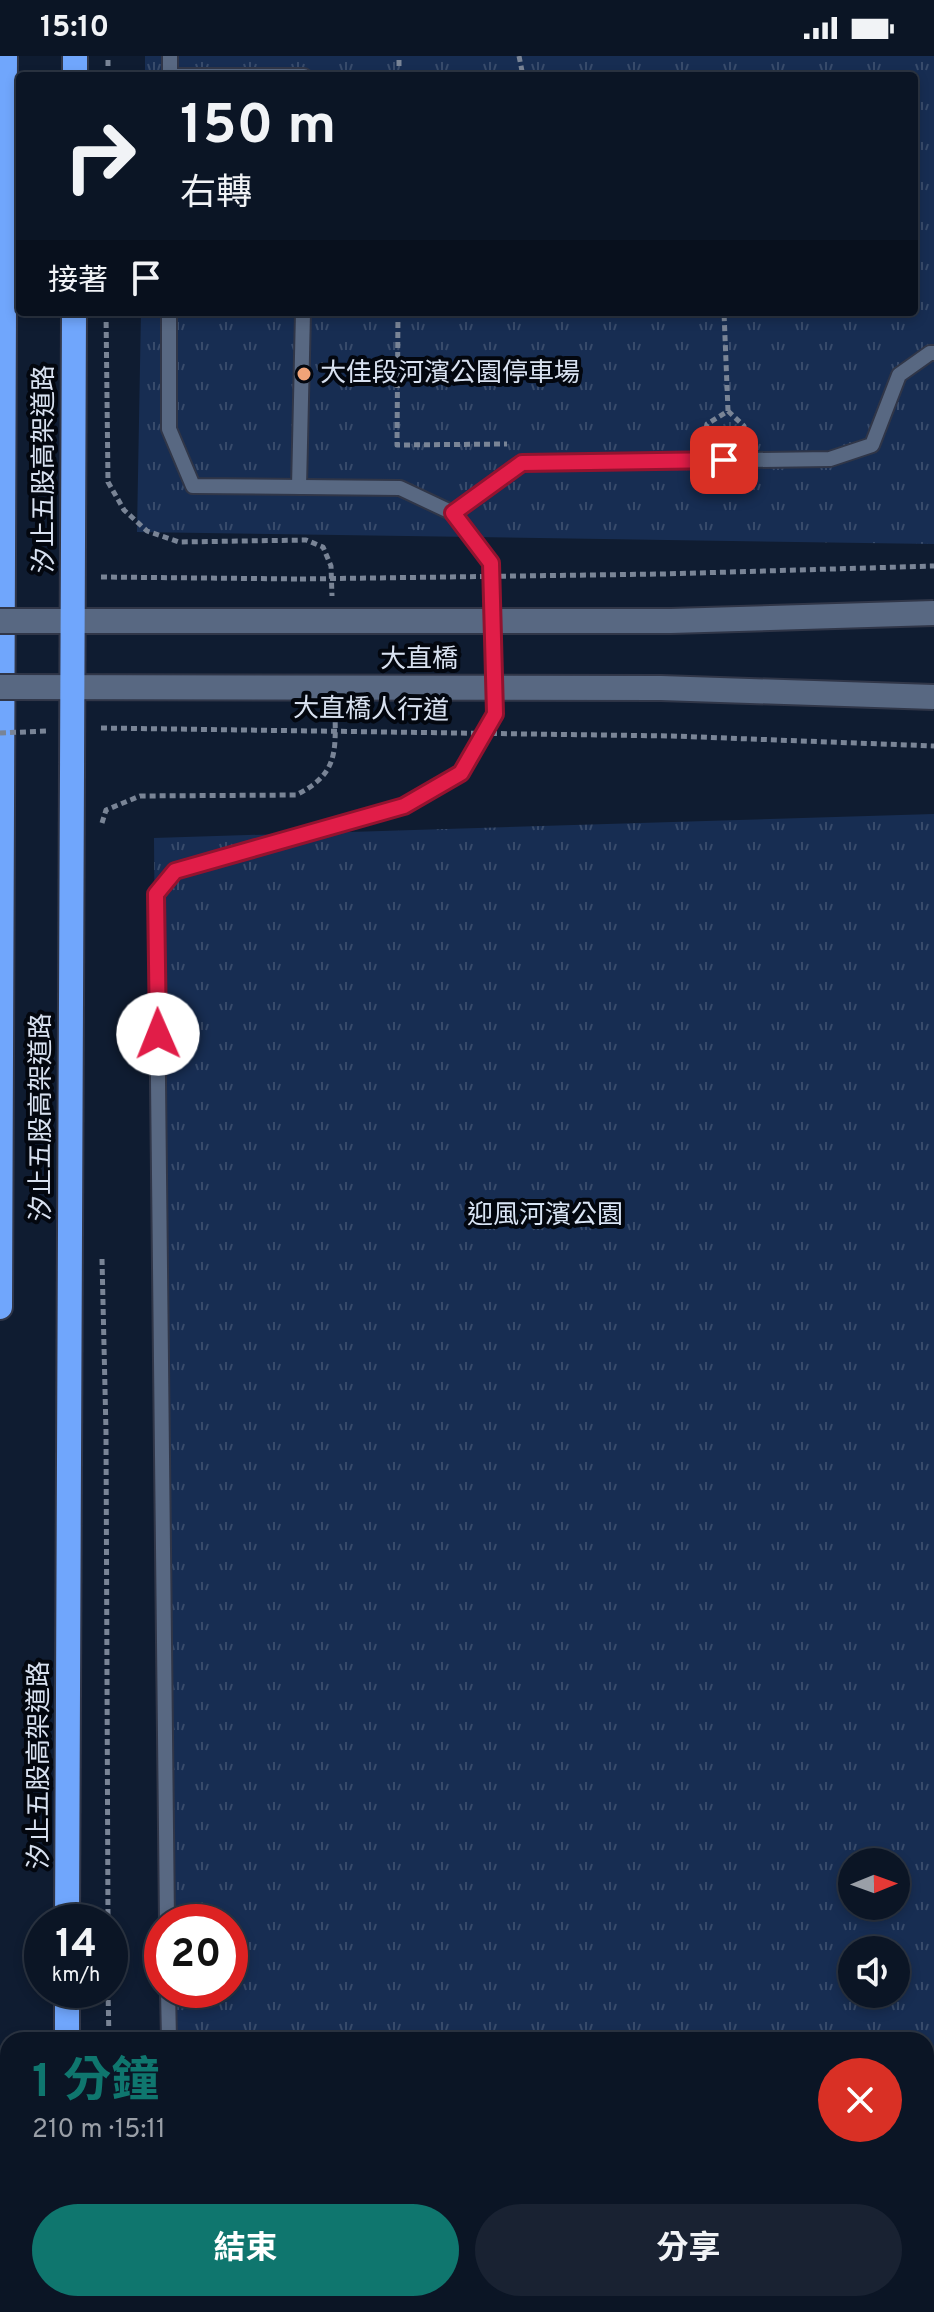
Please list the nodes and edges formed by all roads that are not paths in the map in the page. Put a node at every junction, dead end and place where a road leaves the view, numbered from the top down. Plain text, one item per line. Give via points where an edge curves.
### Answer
1 (5, 56) edge
2 (74, 316) edge
3 (169, 316) edge
4 (303, 316) edge
5 (934, 353) edge
6 (299, 487) junction
7 (453, 513) junction
8 (934, 613) edge
9 (0, 621) edge
10 (0, 687) edge
11 (934, 697) edge
12 (0, 1307) edge
13 (67, 1904) edge
14 (167, 1904) edge
15 (67, 2008) edge
16 (168, 2008) edge
17 (67, 2032) edge
18 (169, 2032) edge

1 - 12 highway, bridge
2 - 13 highway, 汐止五股高架道路, bridge
3 - 6 lane via 169,429 193,486
4 - 6 lane
5 - 7 lane via 899,375 872,445 830,459 522,463
6 - 7 lane via 400,488
7 - 14 lane via 491,563 495,714 461,773 404,806 175,871 156,894
8 - 9 main road, 大直橋, bridge via 671,621
10 - 11 main road, 大直橋, bridge via 661,688
15 - 17 highway
16 - 18 lane

